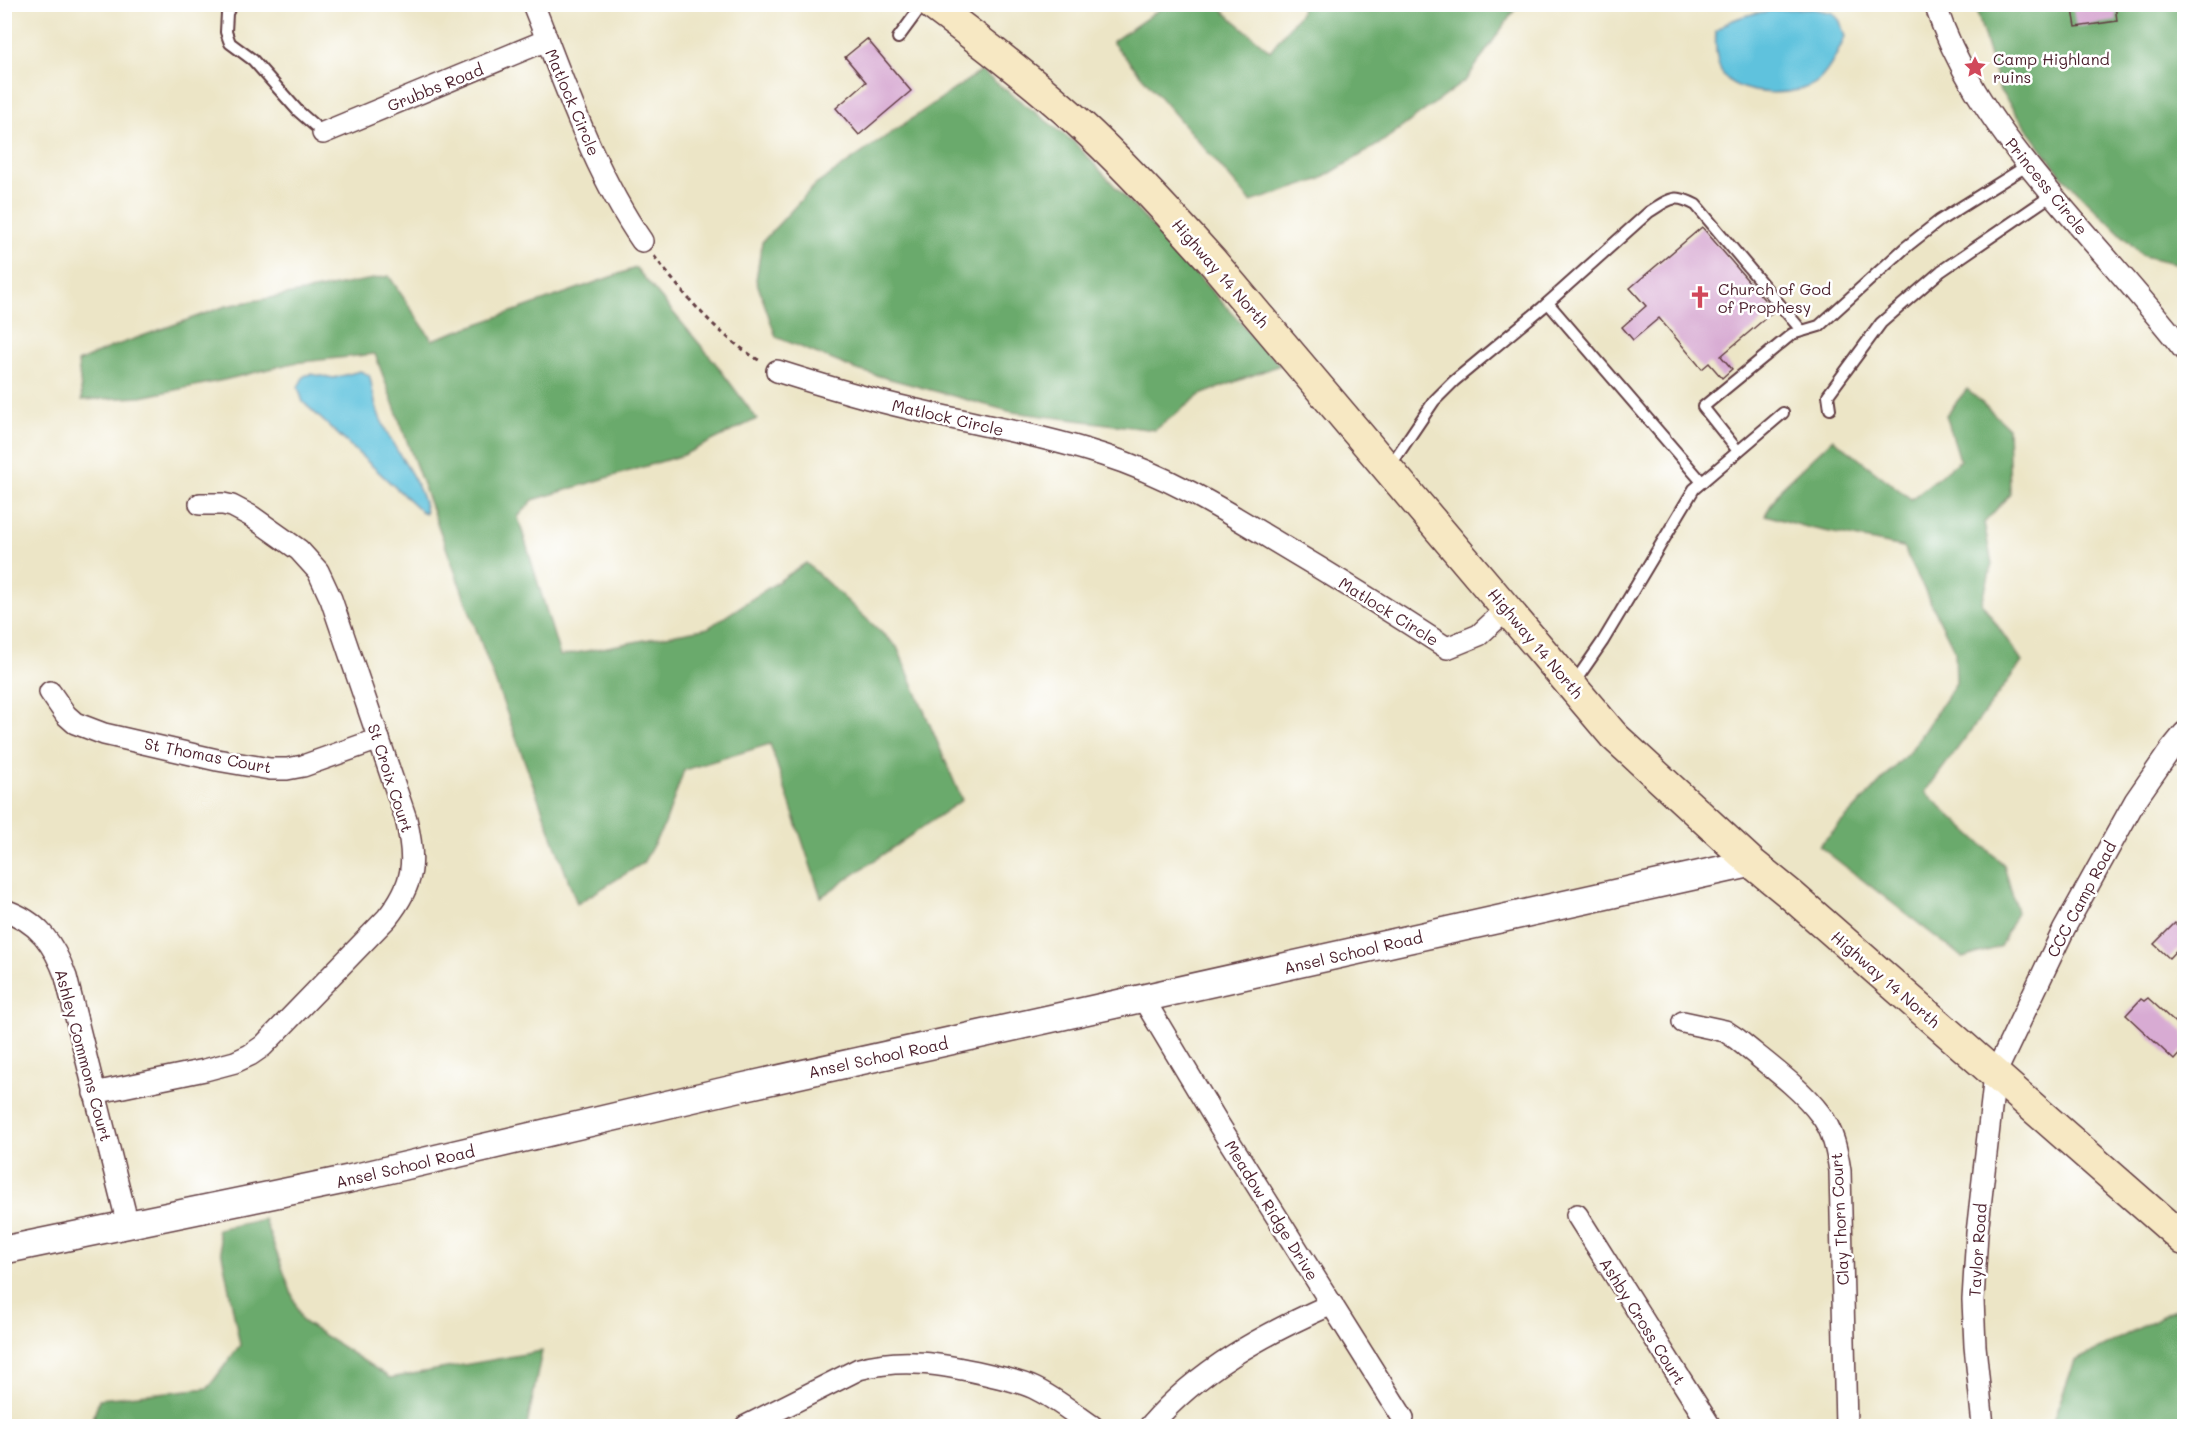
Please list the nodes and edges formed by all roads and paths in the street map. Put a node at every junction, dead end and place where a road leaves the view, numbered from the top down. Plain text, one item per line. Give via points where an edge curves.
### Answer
1 (232, 4) edge
2 (533, 4) edge
3 (924, 4) edge
4 (931, 4) edge
5 (1935, 4) edge
6 (898, 38) dead end
7 (547, 40) junction
8 (323, 133) joint
9 (2028, 165) junction
10 (2052, 195) junction
11 (642, 241) joint
12 (1548, 303) junction
13 (1802, 331) junction
14 (2184, 350) edge
15 (777, 371) joint
16 (1830, 409) dead end
17 (1783, 413) dead end
18 (1738, 451) junction
19 (1388, 469) junction
20 (1702, 482) junction
21 (200, 504) dead end
22 (1507, 609) junction
23 (1572, 686) junction
24 (51, 692) dead end
25 (2184, 733) edge
26 (379, 740) junction
27 (1752, 863) junction
28 (4, 910) edge
29 (1144, 999) junction
30 (1683, 1022) dead end
31 (1995, 1074) junction
32 (94, 1093) junction
33 (1577, 1215) dead end
34 (128, 1225) junction
35 (2184, 1240) edge
36 (4, 1250) edge
37 (1332, 1304) junction
38 (1403, 1418) dead end
39 (746, 1426) edge
40 (1092, 1426) edge
41 (1150, 1426) edge
42 (1710, 1426) edge
43 (1846, 1426) edge
44 (1983, 1426) edge

1 - 8 lane via 227,13 226,32 230,43 253,60 297,111
2 - 7 street, Matlock Circle
3 - 6 lane
4 - 19 main road, Highway 14 North via 1078,122 1147,189
5 - 9 street, Princess Circle via 1974,90
7 - 8 street, Grubbs Road
7 - 11 street, Matlock Circle via 598,162
9 - 10 street, Princess Circle
9 - 13 lane via 1939,221 1819,326
10 - 14 street, Princess Circle
10 - 16 lane via 1941,271 1881,323 1828,395
11 - 15 path via 689,301 718,329
12 - 13 lane via 1649,212 1669,200 1682,198 1696,205
12 - 19 lane via 1434,401
12 - 20 lane
13 - 18 lane via 1791,334 1703,407
15 - 22 street, Matlock Circle via 897,406 1048,439 1151,473 1229,513 1447,648 1479,635
17 - 18 lane
18 - 20 lane
19 - 22 main road, Highway 14 North
20 - 23 lane
21 - 26 street, St Croix Court via 223,504 251,516 311,561 331,599
22 - 23 main road, Highway 14 North
23 - 27 main road, Highway 14 North via 1614,736
24 - 26 street, St Thomas Court via 75,723 104,734 270,769 303,766
25 - 31 street, CCC Camp Road via 2135,801 2064,929
26 - 32 street, St Croix Court via 406,819 413,860 403,896 387,918 250,1055 205,1070
27 - 29 street, Ansel School Road
27 - 31 main road, Highway 14 North
28 - 32 street, Ashley Commons Court via 36,926 59,958
29 - 34 street, Ansel School Road via 349,1179
29 - 37 street, Meadow Ridge Drive
30 - 43 street, Clay Thorn Court via 1725,1031 1737,1039 1808,1100 1834,1141 1840,1171
31 - 35 main road, Highway 14 North
31 - 44 street, Taylor Road via 1973,1300
32 - 34 street, Ashley Commons Court
33 - 42 street, Ashby Cross Court
34 - 36 street, Ansel School Road
37 - 38 street, Meadow Ridge Drive
37 - 41 street via 1246,1346 1209,1370
39 - 40 street via 859,1369 899,1362 927,1362 1016,1381 1048,1396

